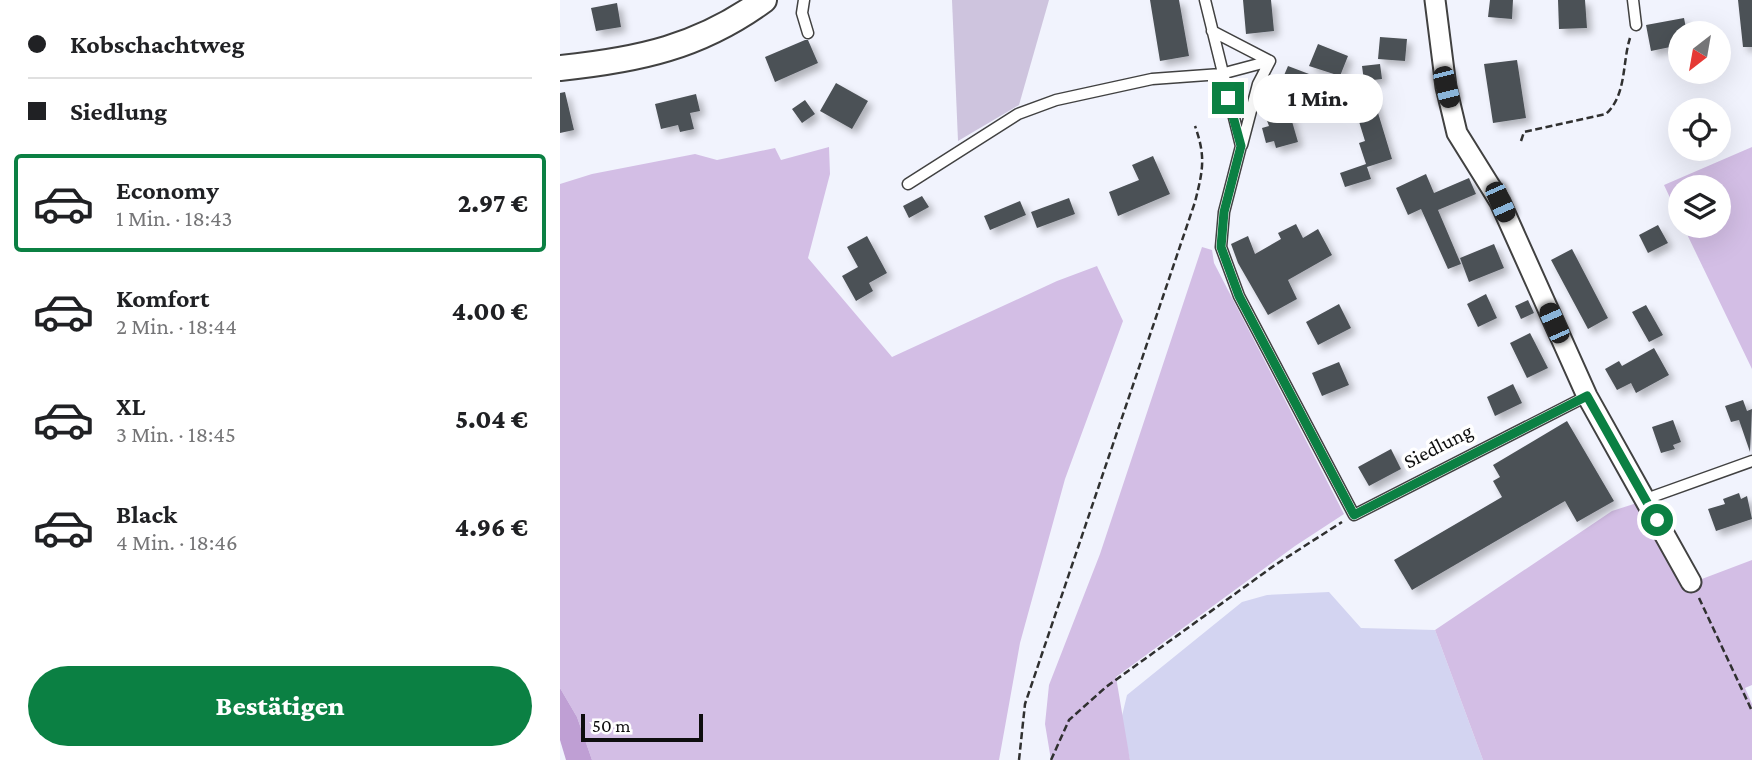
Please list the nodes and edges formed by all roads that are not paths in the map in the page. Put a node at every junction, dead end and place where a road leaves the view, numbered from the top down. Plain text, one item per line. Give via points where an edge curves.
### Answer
1 (764, 0) edge
2 (804, 0) edge
3 (1205, 0) edge
4 (1435, 0) edge
5 (1633, 0) edge
6 (1636, 25) road end
7 (1212, 31) junction
8 (808, 33) dead end
9 (1270, 61) junction
10 (560, 68) edge
11 (1221, 74) junction
12 (1241, 146) junction
13 (908, 184) dead end
14 (1587, 396) junction
15 (1752, 461) edge
16 (1646, 499) junction
17 (1691, 582) road end

1 - 10 street via 700,39 634,60
2 - 8 lane
3 - 7 lane
4 - 14 street via 1457,133 1500,202
5 - 6 lane
7 - 9 lane
7 - 11 lane
9 - 11 lane
9 - 12 lane via 1258,84
11 - 12 lane
11 - 13 lane via 1152,79 1056,100 1018,114
12 - 14 lane, Siedlung via 1224,212 1221,247 1239,296 1354,515
14 - 16 street
15 - 16 lane
16 - 17 street

